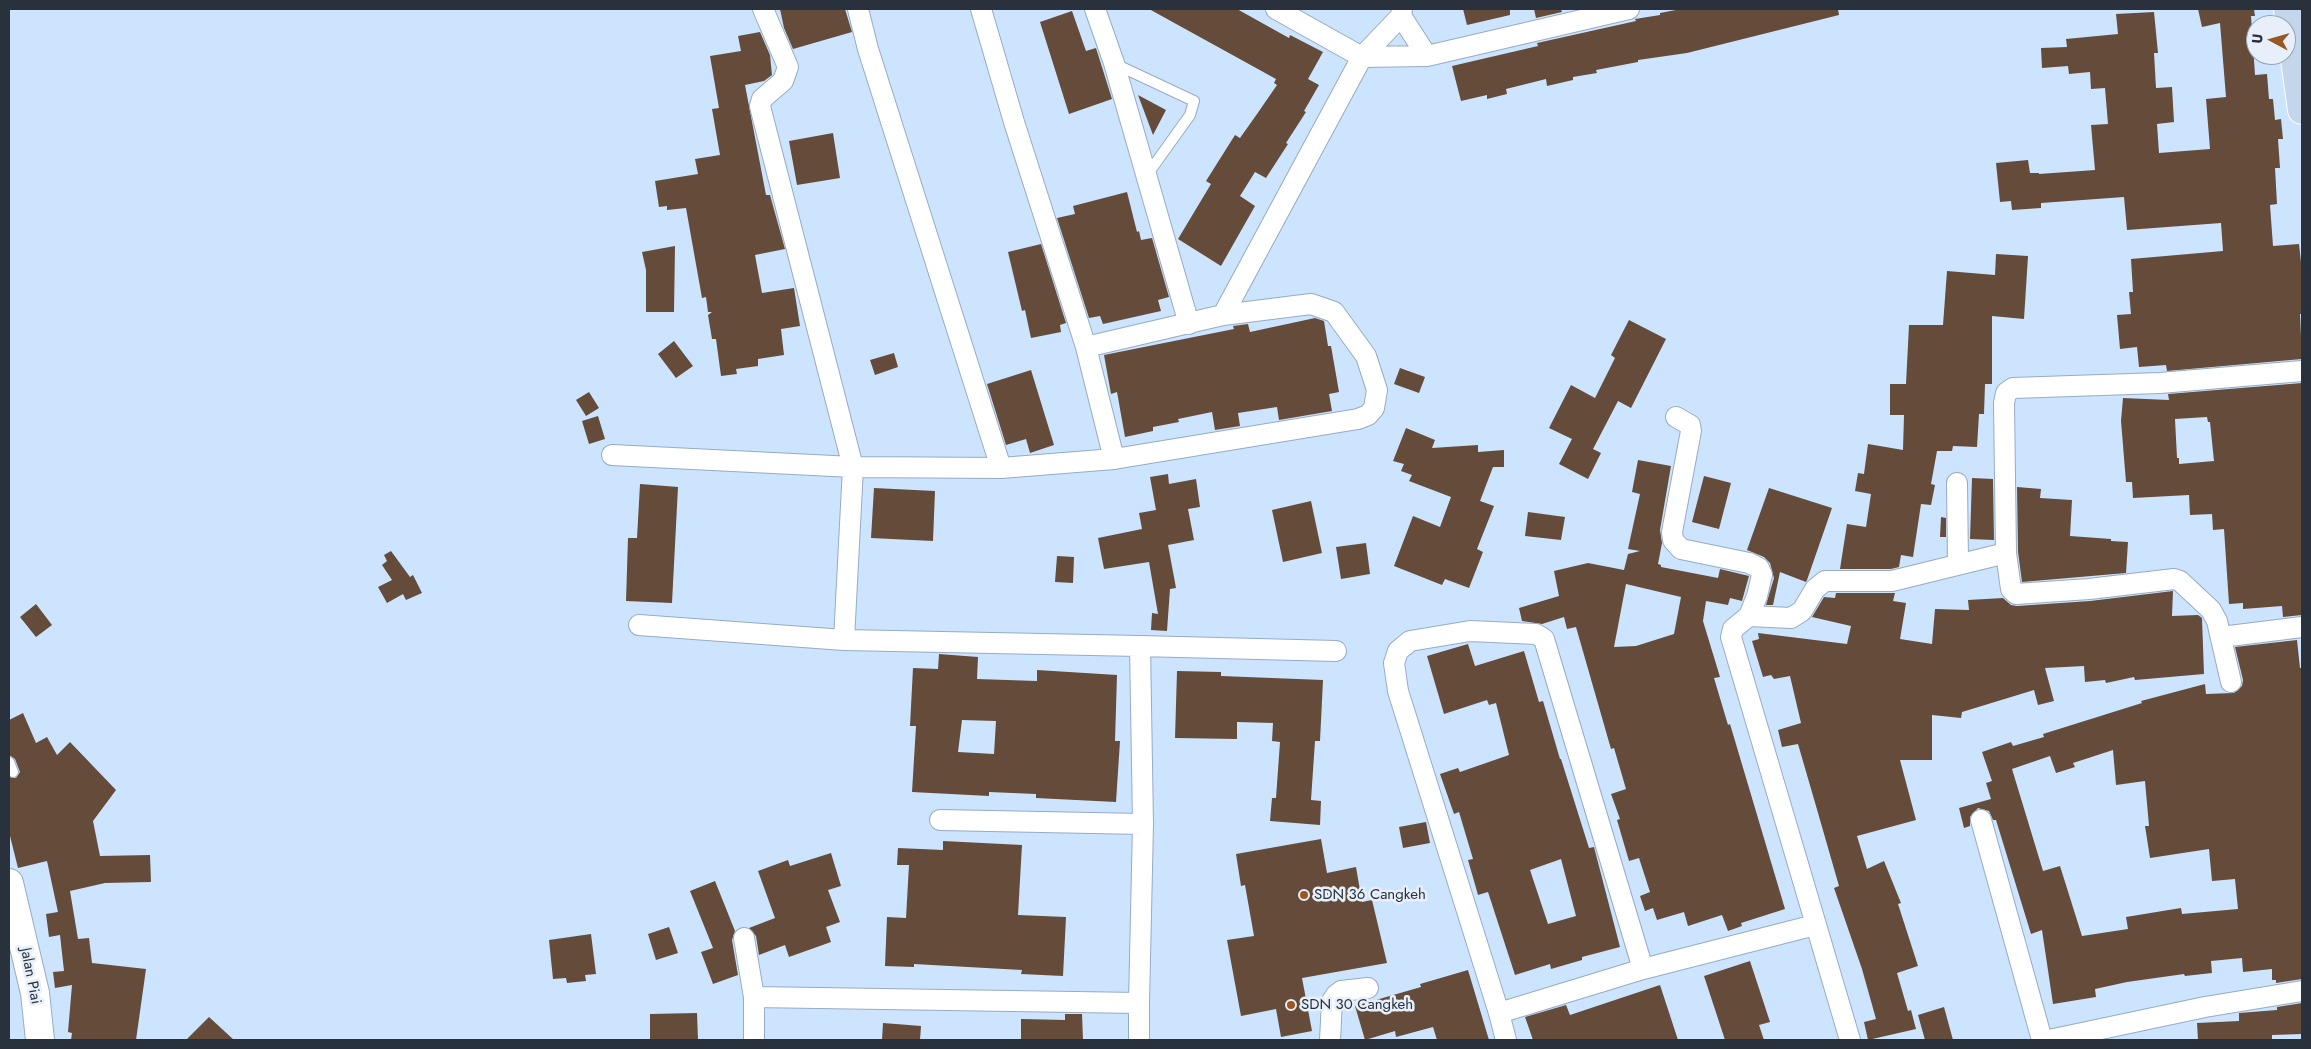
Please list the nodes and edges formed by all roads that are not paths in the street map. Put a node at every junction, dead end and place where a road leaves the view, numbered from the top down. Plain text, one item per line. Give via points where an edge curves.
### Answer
1 (763, 9) edge
2 (858, 9) edge
3 (981, 9) edge
4 (1095, 9) edge
5 (1276, 9) edge
6 (2288, 9) edge
7 (1619, 10) edge
8 (1401, 13) edge
9 (1426, 56) junction
10 (1362, 57) junction
11 (1114, 63) junction
12 (2302, 110) edge
13 (1147, 175) junction
14 (1223, 315) junction
15 (1189, 324) junction
16 (1086, 347) junction
17 (2302, 371) edge
18 (1676, 417) dead end
19 (612, 455) dead end
20 (1114, 459) junction
21 (853, 467) junction
22 (1001, 468) junction
23 (1956, 483) dead end
24 (2006, 553) junction
25 (1958, 563) junction
26 (1749, 616) junction
27 (639, 625) dead end
28 (2302, 627) edge
29 (2221, 637) junction
30 (844, 640) junction
31 (1140, 646) junction
32 (1336, 651) dead end
33 (2231, 682) dead end
34 (940, 820) dead end
35 (1981, 820) dead end
36 (1143, 824) junction
37 (9, 883) edge
38 (1815, 926) junction
39 (744, 938) dead end
40 (1643, 969) junction
41 (1368, 988) dead end
42 (2302, 991) edge
43 (754, 997) junction
44 (1139, 1003) junction
45 (1499, 1013) junction
46 (40, 1040) edge
47 (754, 1040) edge
48 (1139, 1040) edge
49 (1330, 1040) edge
50 (1506, 1040) edge
51 (1850, 1040) edge
52 (2042, 1040) edge
53 (2049, 1040) edge

1 - 21 street via 788,67 783,81 762,99 760,106
2 - 22 street
3 - 16 street
4 - 11 street
5 - 10 street
6 - 12 highway
7 - 9 street
8 - 9 street
8 - 10 street
9 - 10 street
10 - 14 street
11 - 13 street
11 - 13 lane via 1194,101 1190,115
13 - 15 street
14 - 15 street
14 - 20 street via 1311,304 1334,312 1366,356 1377,390 1374,408 1358,419
15 - 16 street
16 - 20 street
17 - 24 street via 2160,383 2008,390 2004,403
18 - 26 street via 1690,425 1691,431 1673,540 1681,549 1759,568 1762,575
19 - 21 street
20 - 22 street
21 - 22 street
21 - 30 street
23 - 25 street
24 - 25 street
24 - 29 street via 2010,589 2016,594 2177,579 2210,610
25 - 26 street via 1892,581 1826,581 1815,589 1795,616
26 - 38 street via 1735,626 1731,637
27 - 30 street
28 - 29 street
29 - 33 street
30 - 31 street
31 - 32 street
31 - 36 street
34 - 36 street
35 - 52 street
36 - 44 street
37 - 46 street, Jalan Piai via 35,993
38 - 40 street
38 - 51 street
39 - 43 street
40 - 45 street
40 - 45 street via 1544,639 1536,634 1470,631 1410,641 1398,651 1394,663 1398,691
41 - 49 street via 1341,991 1336,995 1332,1001
42 - 53 street via 2205,1007
43 - 44 street
43 - 47 street
44 - 48 street
45 - 50 street

